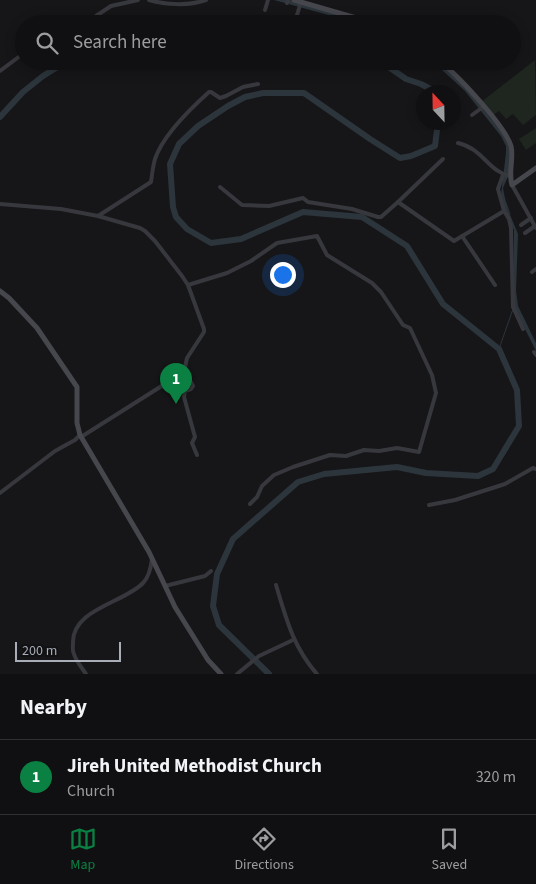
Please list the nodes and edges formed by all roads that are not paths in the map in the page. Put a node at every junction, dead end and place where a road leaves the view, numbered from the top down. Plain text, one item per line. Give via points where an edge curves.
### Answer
1 (138, 0) edge
2 (149, 0) edge
3 (206, 0) edge
4 (268, 0) edge
5 (294, 0) edge
6 (301, 4) junction
7 (265, 10) dead end
8 (98, 15) edge
9 (298, 15) dead end
10 (349, 15) edge
11 (15, 60) edge
12 (448, 70) edge
13 (0, 71) edge
14 (258, 84) dead end
15 (482, 108) junction
16 (472, 115) dead end
17 (458, 143) dead end
18 (443, 159) dead end
19 (536, 168) edge
20 (504, 175) junction
21 (510, 176) junction
22 (512, 185) junction
23 (220, 187) dead end
24 (398, 202) junction
25 (0, 204) edge
26 (504, 211) junction
27 (98, 216) junction
28 (534, 223) edge
29 (521, 225) dead end
30 (525, 233) dead end
31 (462, 236) junction
32 (188, 285) junction
33 (495, 285) dead end
34 (0, 291) edge
35 (523, 329) dead end
36 (183, 376) junction
37 (80, 436) junction
38 (197, 455) dead end
39 (536, 469) edge
40 (0, 493) edge
41 (250, 504) dead end
42 (429, 505) dead end
43 (152, 559) junction
44 (211, 571) dead end
45 (276, 585) dead end
46 (165, 586) junction
47 (293, 640) junction
48 (86, 674) edge
49 (221, 674) edge
50 (237, 674) edge
51 (317, 674) edge

1 - 8 street via 111,6
2 - 3 street via 188,4
4 - 7 street
5 - 6 street
6 - 9 street
6 - 10 street
11 - 13 street
12 - 15 street
14 - 27 street via 220,98 209,92 162,143 154,160 151,182
15 - 16 street
15 - 21 street via 504,132 511,148
17 - 20 street via 472,148
18 - 24 street
19 - 22 street
20 - 21 street
20 - 26 street via 498,189
21 - 22 street
22 - 28 street
23 - 24 street via 242,205 269,206 303,198 308,202 352,209 378,218
24 - 31 street via 450,240
25 - 27 street via 46,207
26 - 31 street
26 - 35 street via 511,228 513,307
27 - 32 street via 146,231
28 - 29 street
28 - 30 street
31 - 33 street
32 - 36 street via 204,332 187,358
32 - 41 street via 227,273 277,243 317,236 327,255 372,284 403,326 410,328 436,386 419,452 397,448 364,450 346,456 330,455 274,475
34 - 37 street via 37,328 77,387
36 - 37 street
36 - 38 street via 193,386 185,391 184,397 196,437 192,443
37 - 40 street
37 - 43 street
39 - 42 street via 505,484
43 - 46 street
43 - 48 street via 150,572 142,584 98,608 77,626 73,654
44 - 46 street via 205,576
45 - 47 street
46 - 49 street via 190,632
47 - 50 street via 259,656
47 - 51 street

